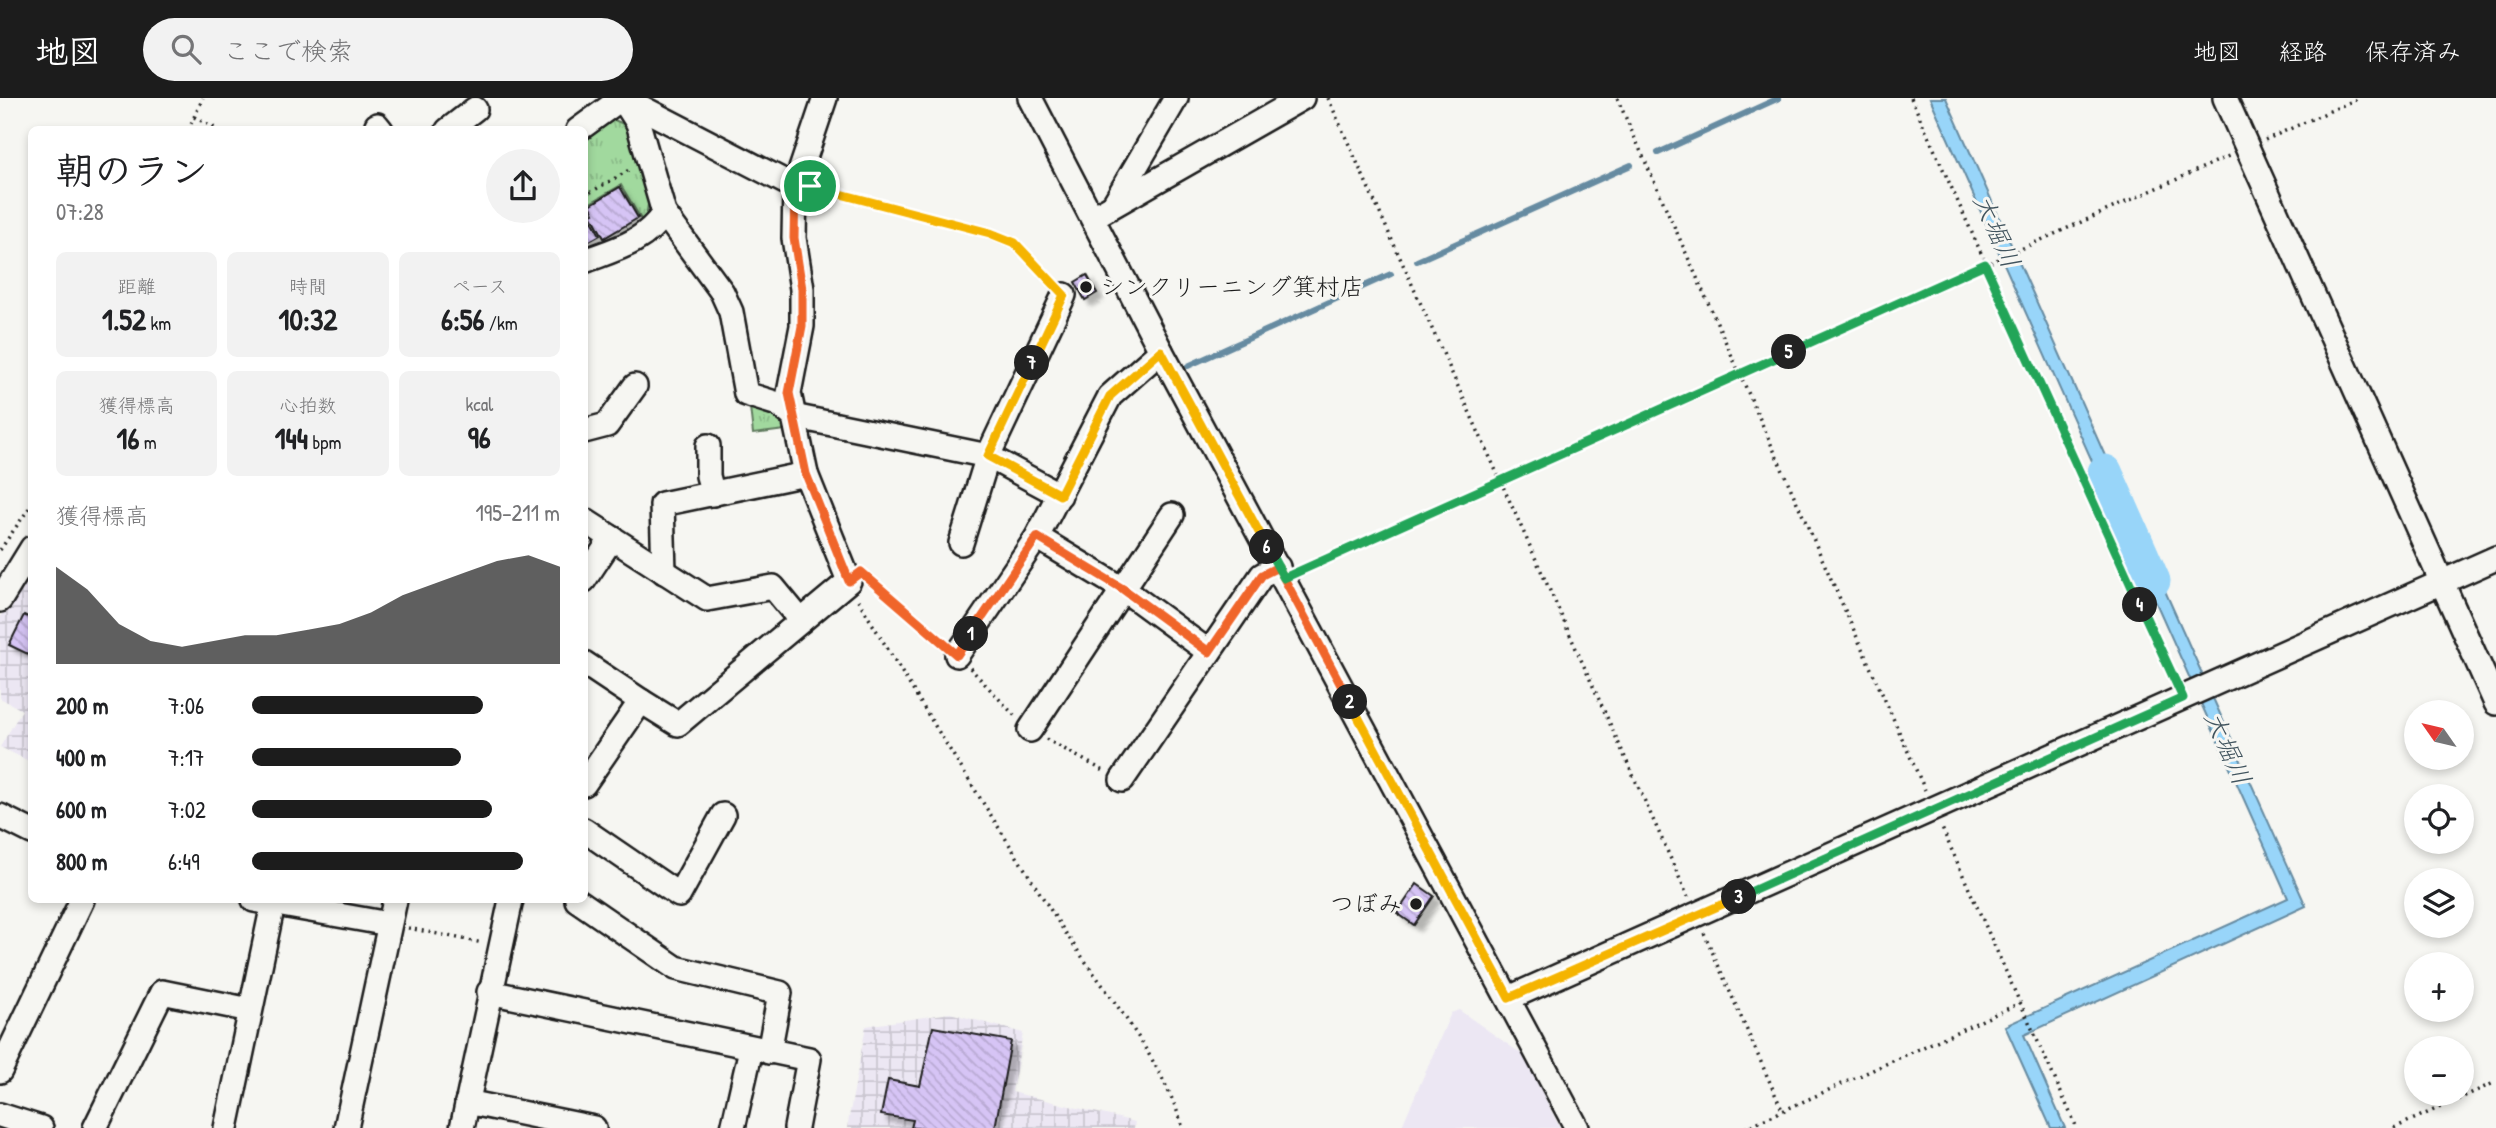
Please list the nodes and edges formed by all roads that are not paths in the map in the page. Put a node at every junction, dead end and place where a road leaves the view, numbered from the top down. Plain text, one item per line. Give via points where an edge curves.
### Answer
1 (622, 98) edge
2 (825, 98) edge
3 (1030, 98) edge
4 (1176, 98) edge
5 (1301, 98) edge
6 (2225, 98) edge
7 (475, 109) dead end
8 (452, 126) edge
9 (584, 126) edge
10 (795, 187) junction
11 (1103, 212) junction
12 (664, 214) junction
13 (588, 260) edge
14 (1064, 295) road end
15 (1161, 351) junction
16 (635, 386) dead end
17 (793, 416) junction
18 (588, 430) edge
19 (709, 446) dead end
20 (988, 456) junction
21 (806, 474) junction
22 (713, 494) junction
23 (1060, 495) junction
24 (1172, 515) dead end
25 (588, 523) edge
26 (1037, 537) junction
27 (612, 538) junction
28 (961, 543) dead end
29 (28, 554) edge
30 (2496, 558) edge
31 (664, 572) junction
32 (1281, 572) junction
33 (588, 574) edge
34 (2442, 582) junction
35 (1123, 589) junction
36 (0, 600) edge
37 (801, 621) junction
38 (1209, 652) junction
39 (957, 655) road end
40 (588, 666) edge
41 (641, 701) junction
42 (2496, 703) edge
43 (1030, 730) road end
44 (588, 778) edge
45 (1122, 780) road end
46 (723, 815) dead end
47 (0, 816) edge
48 (28, 829) edge
49 (588, 833) edge
50 (81, 903) edge
51 (264, 903) edge
52 (270, 903) edge
53 (394, 903) edge
54 (510, 903) edge
55 (581, 903) edge
56 (389, 924) junction
57 (489, 992) junction
58 (1509, 998) junction
59 (250, 1010) junction
60 (760, 1050) junction
61 (0, 1071) edge
62 (467, 1102) junction
63 (0, 1115) edge
64 (41, 1128) edge
65 (95, 1128) edge
66 (226, 1128) edge
67 (346, 1128) edge
68 (461, 1128) edge
69 (594, 1128) edge
70 (733, 1128) edge
71 (796, 1128) edge
72 (1577, 1128) edge

1 - 9 street
1 - 10 street
1 - 12 street via 638,123
2 - 10 street
3 - 11 street
4 - 11 street
5 - 11 street
6 - 34 street
7 - 8 street
10 - 17 street via 794,238 802,326 789,393
11 - 15 street
12 - 13 street via 636,242
12 - 17 street via 732,312 746,394 778,404
14 - 20 street
15 - 23 street via 1110,396
15 - 32 street
16 - 18 street via 607,425
17 - 20 street
17 - 21 street
19 - 22 street
20 - 23 street
20 - 28 street
21 - 22 street
21 - 37 street via 849,581
22 - 31 street via 662,504
23 - 26 street
24 - 35 street
25 - 27 street
26 - 35 street
26 - 39 street
27 - 31 street
27 - 33 street
29 - 36 street
30 - 34 street
31 - 37 street via 707,599 773,587
32 - 38 street via 1262,575
32 - 58 street
34 - 42 street
34 - 58 street via 1936,815
35 - 38 street
35 - 43 street
37 - 41 street via 678,724
38 - 45 street
40 - 41 street
41 - 44 street
46 - 49 street via 679,895
47 - 48 street
50 - 61 street
51 - 59 street
52 - 56 street
53 - 56 street
54 - 57 street
55 - 60 street via 676,968 780,993
56 - 67 street
57 - 60 street
57 - 62 street
58 - 72 street
59 - 65 street via 162,992
59 - 66 street
60 - 70 street
60 - 71 street via 810,1059
62 - 68 street
62 - 69 street
63 - 64 street

